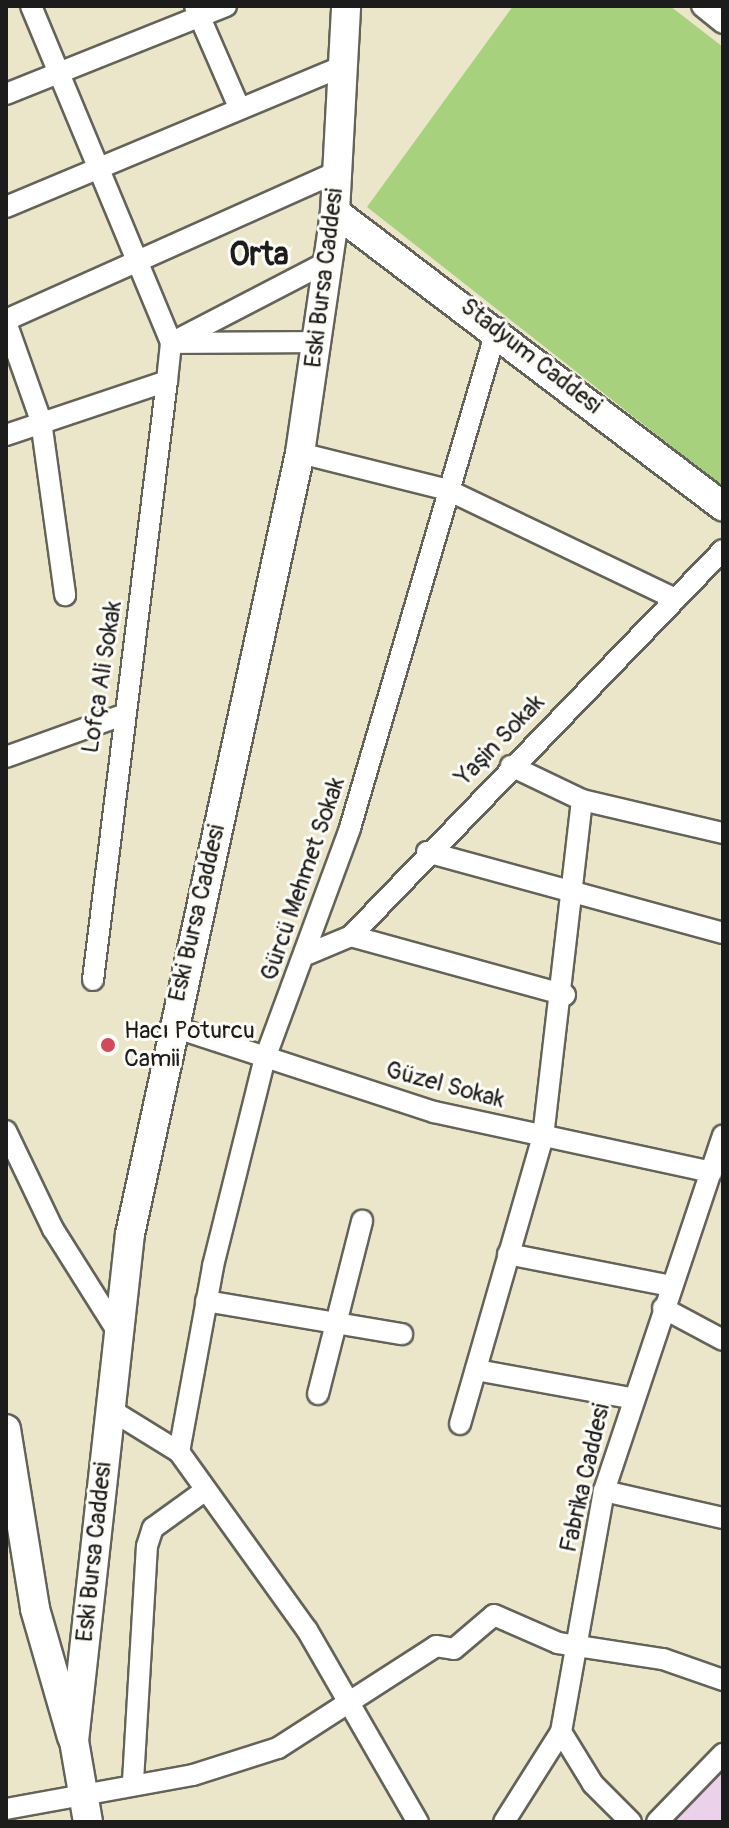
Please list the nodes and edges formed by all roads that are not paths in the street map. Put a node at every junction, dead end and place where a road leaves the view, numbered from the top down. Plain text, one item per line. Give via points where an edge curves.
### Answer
1 (31, 6) edge
2 (226, 6) edge
3 (346, 6) edge
4 (702, 6) edge
5 (198, 12) edge
6 (723, 23) edge
7 (341, 67) junction
8 (59, 75) junction
9 (6, 94) edge
10 (238, 105) junction
11 (99, 166) junction
12 (335, 173) junction
13 (6, 207) edge
14 (335, 212) junction
15 (329, 261) junction
16 (140, 265) junction
17 (6, 321) edge
18 (497, 328) junction
19 (318, 342) junction
20 (171, 343) junction
21 (167, 381) junction
22 (41, 421) junction
23 (6, 435) edge
24 (300, 453) junction
25 (448, 490) junction
26 (723, 506) edge
27 (723, 550) edge
28 (65, 595) dead end
29 (675, 599) junction
30 (120, 716) junction
31 (6, 757) edge
32 (511, 766) junction
33 (582, 800) junction
34 (723, 833) edge
35 (427, 852) junction
36 (574, 892) junction
37 (723, 933) edge
38 (351, 936) junction
39 (308, 954) junction
40 (93, 980) dead end
41 (565, 995) junction
42 (171, 1026) junction
43 (264, 1061) junction
44 (6, 1131) edge
45 (723, 1135) edge
46 (543, 1137) junction
47 (712, 1172) junction
48 (362, 1221) dead end
49 (508, 1254) junction
50 (671, 1286) junction
51 (206, 1301) junction
52 (663, 1308) junction
53 (332, 1322) junction
54 (119, 1334) junction
55 (402, 1334) dead end
56 (723, 1340) edge
57 (476, 1370) junction
58 (318, 1394) dead end
59 (630, 1398) junction
60 (111, 1410) junction
61 (460, 1424) dead end
62 (6, 1429) edge
63 (179, 1452) junction
64 (10, 1481) edge
65 (604, 1491) junction
66 (203, 1492) junction
67 (723, 1518) edge
68 (577, 1642) junction
69 (723, 1680) edge
70 (351, 1703) junction
71 (561, 1732) junction
72 (74, 1741) junction
73 (723, 1754) edge
74 (133, 1781) junction
75 (80, 1790) junction
76 (6, 1809) edge
77 (417, 1821) edge
78 (88, 1822) edge
79 (504, 1822) edge
80 (631, 1822) edge
81 (657, 1822) edge

1 - 8 street
2 - 5 street
3 - 7 street, Eski Bursa Caddesi
4 - 6 street
5 - 8 street
5 - 10 street
7 - 10 street
7 - 12 street, Eski Bursa Caddesi
8 - 9 street
8 - 11 street
10 - 11 street
11 - 13 street
11 - 16 street
12 - 14 street, Eski Bursa Caddesi
12 - 16 street
14 - 15 street, Eski Bursa Caddesi
14 - 18 street, Stadyum Caddesi
15 - 19 street, Eski Bursa Caddesi
15 - 20 street
16 - 17 street
16 - 20 street
17 - 22 street
18 - 25 street, Gürcü Mehmet Sokak
18 - 26 street, Stadyum Caddesi
19 - 20 street
19 - 24 street, Eski Bursa Caddesi
20 - 21 street, Lofça Ali Sokak
21 - 22 street
21 - 30 street, Lofça Ali Sokak
22 - 23 street
22 - 28 street
24 - 25 street
24 - 42 street, Eski Bursa Caddesi
25 - 29 street
25 - 39 street, Gürcü Mehmet Sokak
27 - 29 street, Yaşin Sokak
29 - 32 street, Yaşin Sokak
30 - 31 street
30 - 40 street, Lofça Ali Sokak
32 - 33 street
32 - 35 street, Yaşin Sokak
33 - 34 street
33 - 36 street
35 - 36 street
35 - 38 street, Yaşin Sokak
36 - 37 street
36 - 41 street
38 - 39 street, Yaşin Sokak
38 - 41 street
39 - 43 street, Gürcü Mehmet Sokak
41 - 46 street
42 - 43 street, Güzel Sokak
42 - 54 street, Eski Bursa Caddesi via 130,1234
43 - 46 street, Güzel Sokak
43 - 51 street, Gürcü Mehmet Sokak
44 - 54 street via 53,1229
45 - 47 street, Fabrika Caddesi
46 - 47 street, Güzel Sokak
46 - 49 street
47 - 50 street, Fabrika Caddesi
48 - 53 street
49 - 50 street
49 - 57 street
50 - 52 street, Fabrika Caddesi
51 - 53 street
51 - 63 street, Gürcü Mehmet Sokak
52 - 56 street
52 - 59 street, Fabrika Caddesi
53 - 55 street
53 - 58 street
54 - 60 street, Eski Bursa Caddesi
57 - 59 street
57 - 61 street
59 - 65 street, Fabrika Caddesi
60 - 63 street
60 - 72 street, Eski Bursa Caddesi
62 - 64 street
63 - 66 street
64 - 72 street via 54,1696
65 - 67 street
65 - 68 street, Fabrika Caddesi
66 - 70 street
66 - 74 street via 153,1528 147,1546
68 - 69 street
68 - 70 street via 558,1643 494,1615 454,1649 436,1646
68 - 71 street, Fabrika Caddesi
70 - 74 street via 278,1748 193,1775
70 - 77 street
71 - 79 street
71 - 80 street via 593,1784
72 - 75 street, Eski Bursa Caddesi
73 - 81 street
74 - 75 street
75 - 76 street
75 - 78 street, Eski Bursa Caddesi

